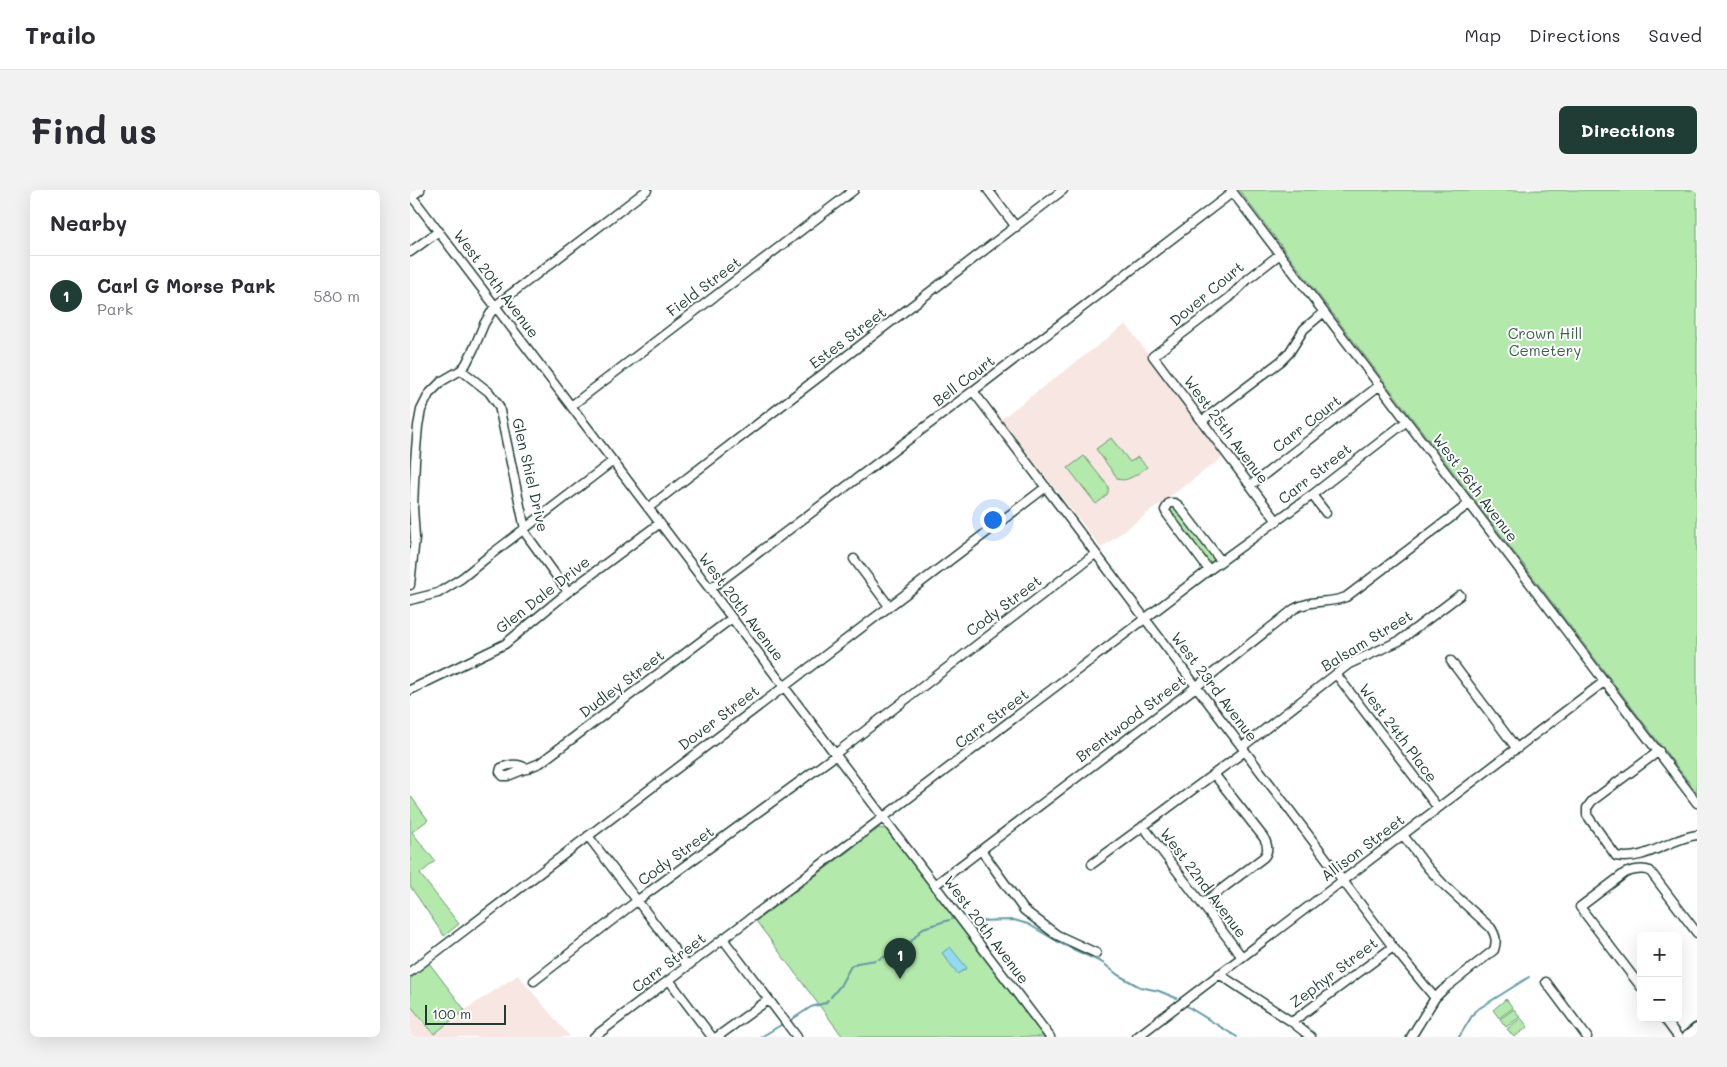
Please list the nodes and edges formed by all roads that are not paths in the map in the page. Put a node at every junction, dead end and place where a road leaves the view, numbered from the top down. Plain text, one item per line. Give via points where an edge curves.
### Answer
1 (420, 190) edge
2 (647, 190) edge
3 (854, 190) edge
4 (988, 190) edge
5 (1063, 190) edge
6 (1232, 191) edge
7 (411, 195) edge
8 (1016, 227) junction
9 (438, 231) junction
10 (410, 252) edge
11 (1280, 254) junction
12 (495, 306) junction
13 (1324, 312) junction
14 (1153, 356) joint
15 (461, 370) junction
16 (1380, 385) junction
17 (973, 391) junction
18 (571, 406) junction
19 (1202, 421) junction
20 (1407, 421) junction
21 (415, 461) junction
22 (613, 461) junction
23 (410, 470) edge
24 (1251, 485) junction
25 (1046, 487) junction
26 (1312, 495) junction
27 (1470, 504) junction
28 (648, 508) junction
29 (1326, 513) dead end
30 (412, 520) edge
31 (1277, 521) junction
32 (660, 523) junction
33 (525, 529) junction
34 (1095, 554) junction
35 (854, 559) dead end
36 (1221, 561) junction
37 (1209, 570) junction
38 (410, 585) edge
39 (710, 589) junction
40 (568, 592) junction
41 (1460, 595) dead end
42 (410, 600) edge
43 (889, 606) junction
44 (732, 618) junction
45 (1145, 619) junction
46 (1451, 661) dead end
47 (1336, 674) junction
48 (1605, 681) junction
49 (784, 686) junction
50 (1197, 686) junction
51 (410, 690) edge
52 (1243, 749) junction
53 (1517, 749) junction
54 (1659, 751) junction
55 (836, 754) junction
56 (527, 769) dead end
57 (1214, 774) junction
58 (1697, 803) edge
59 (1438, 808) junction
60 (884, 818) junction
61 (1143, 826) junction
62 (1403, 835) junction
63 (1697, 835) edge
64 (588, 836) junction
65 (981, 850) junction
66 (1092, 864) dead end
67 (1343, 880) junction
68 (934, 885) junction
69 (638, 900) junction
70 (1202, 904) junction
71 (1697, 933) edge
72 (723, 940) junction
73 (1393, 947) junction
74 (1096, 953) dead end
75 (1242, 957) junction
76 (687, 966) junction
77 (410, 972) edge
78 (1220, 974) junction
79 (668, 980) junction
80 (534, 981) dead end
81 (1546, 982) dead end
82 (1637, 983) edge
83 (1434, 998) junction
84 (768, 1000) junction
85 (1292, 1022) junction
86 (1667, 1022) edge
87 (1697, 1029) edge
88 (594, 1037) edge
89 (712, 1037) edge
90 (716, 1037) edge
91 (797, 1037) edge
92 (1050, 1037) edge
93 (1138, 1037) edge
94 (1311, 1037) edge
95 (1411, 1037) edge
96 (1587, 1037) edge
97 (1678, 1037) edge
98 (1686, 1037) edge

1 - 7 street
2 - 12 street
3 - 18 street, Field Street
4 - 8 street
5 - 8 street, Estes Street
6 - 11 street, West 26th Avenue
6 - 17 street, Bell Court
7 - 9 street, West 20th Avenue
8 - 28 street, Estes Street
9 - 10 street
9 - 12 street, West 20th Avenue
11 - 13 street, West 26th Avenue
11 - 14 street, Dover Court
12 - 15 street
12 - 18 street, West 20th Avenue
13 - 16 street, West 26th Avenue
13 - 19 street via 1304,329 1281,362
14 - 19 street, West 25th Avenue
15 - 21 street via 442,381 425,401 418,426
15 - 33 street, Glen Shiel Drive via 489,392 499,406
16 - 20 street, West 26th Avenue
16 - 24 street, Carr Court
17 - 25 street, West 23rd Avenue
17 - 39 street, Bell Court
18 - 22 street, West 20th Avenue
19 - 24 street, West 25th Avenue
20 - 26 street, Carr Street
20 - 27 street, West 26th Avenue
21 - 23 street
21 - 30 street
22 - 28 street, West 20th Avenue
22 - 33 street
24 - 31 street, West 25th Avenue
25 - 34 street, West 23rd Avenue
25 - 43 street, Dover Street
26 - 29 street
26 - 31 street, Carr Street
27 - 48 street, West 26th Avenue
27 - 50 street, Brentwood Street via 1346,597 1306,603 1294,609
28 - 32 street, West 20th Avenue
30 - 38 street via 415,538
31 - 36 street, Carr Street
32 - 39 street, West 20th Avenue
32 - 40 street, Glen Dale Drive
33 - 40 street, Glen Shiel Drive
33 - 42 street via 438,593
34 - 45 street, West 23rd Avenue
34 - 55 street, Cody Street
35 - 43 street
36 - 37 street, Carr Street
36 - 37 street via 1178,505 1169,503 1167,514
37 - 45 street, Carr Street
39 - 44 street, West 20th Avenue
40 - 51 street, Glen Dale Drive via 505,644
41 - 47 street, Balsam Street via 1399,640 1359,658
43 - 49 street, Dover Street
44 - 49 street, West 20th Avenue
44 - 56 street, Dudley Street via 552,755
45 - 50 street, West 23rd Avenue
45 - 60 street, Carr Street
46 - 53 street
47 - 52 street, Balsam Street
47 - 59 street, West 24th Place
48 - 53 street, Allison Street
48 - 54 street, West 26th Avenue
49 - 55 street, West 20th Avenue
49 - 64 street, Dover Street
50 - 52 street, West 23rd Avenue
50 - 65 street, Brentwood Street
52 - 57 street, Balsam Street
52 - 67 street, West 23rd Avenue
53 - 59 street, Allison Street
54 - 58 street, West 26th Avenue
54 - 63 street via 1592,801 1587,815 1616,856 1646,853 1683,837
55 - 60 street, West 20th Avenue
55 - 69 street, Cody Street
57 - 61 street, Balsam Street
57 - 70 street via 1267,843 1267,852
59 - 62 street, Allison Street
60 - 68 street, West 20th Avenue
60 - 72 street, Carr Street
61 - 66 street, Balsam Street
61 - 70 street, West 22nd Avenue
62 - 67 street, Allison Street
62 - 83 street via 1433,874 1491,928 1496,940 1494,950
64 - 69 street
64 - 77 street, Dover Street
65 - 68 street, Brentwood Street
65 - 74 street via 1024,910 1058,935
67 - 73 street, West 23rd Avenue
67 - 75 street, Allison Street
68 - 92 street, West 20th Avenue
69 - 76 street
69 - 80 street, Cody Street
70 - 75 street, West 22nd Avenue
71 - 82 street via 1650,870 1625,873 1580,907
72 - 76 street, Carr Street
72 - 84 street
73 - 83 street, West 23rd Avenue
73 - 85 street, Zephyr Street
75 - 78 street, Allison Street
76 - 79 street, Carr Street
78 - 85 street
78 - 93 street, Allison Street
79 - 88 street, Carr Street
79 - 89 street
81 - 96 street
83 - 95 street
84 - 90 street
84 - 91 street
85 - 94 street
86 - 97 street
87 - 98 main road

